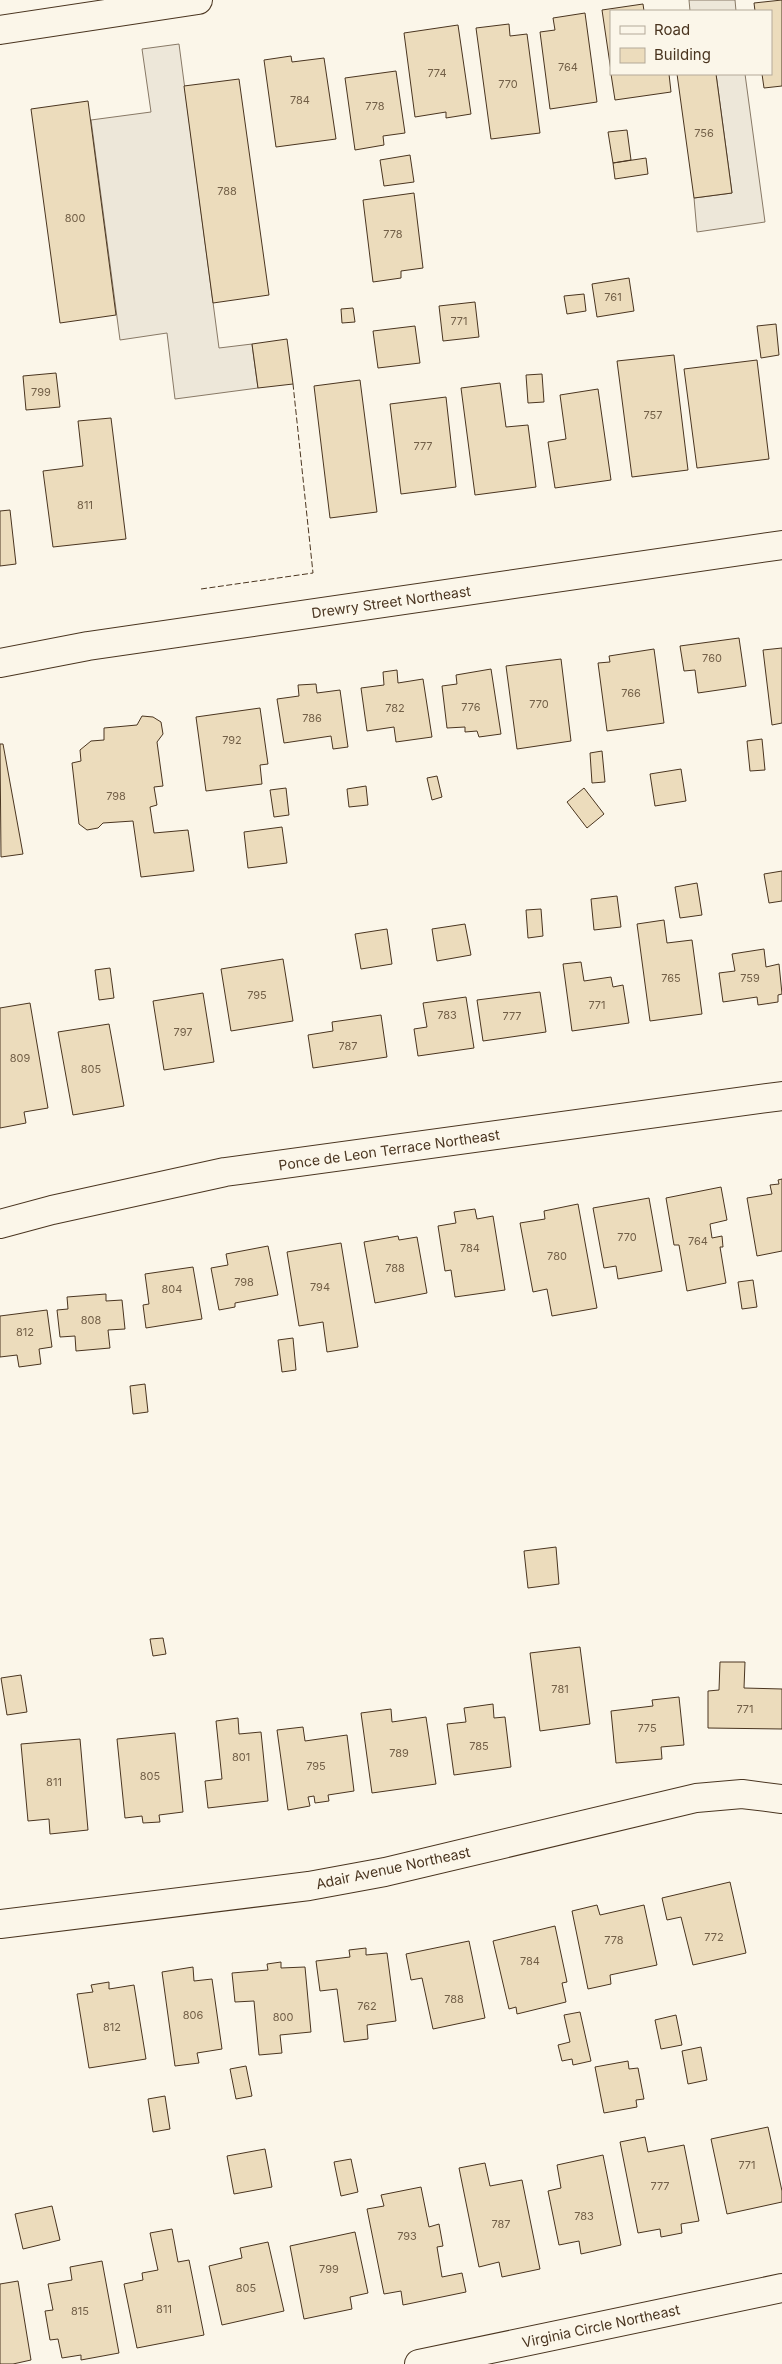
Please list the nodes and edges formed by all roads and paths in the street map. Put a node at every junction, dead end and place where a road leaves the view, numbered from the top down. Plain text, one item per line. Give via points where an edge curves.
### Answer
1 (198, 0) edge
2 (0, 30) edge
3 (782, 546) edge
4 (0, 663) edge
5 (782, 1096) edge
6 (0, 1224) edge
7 (782, 1799) edge
8 (0, 1924) edge
9 (782, 2288) edge
10 (419, 2364) edge

1 - 2 street
3 - 4 street, Drewry Street Northeast via 88,646
5 - 6 street, Ponce de Leon Terrace Northeast via 225,1172
7 - 8 street, Adair Avenue Northeast via 742,1794 696,1798 385,1872 309,1886
9 - 10 street, Virginia Circle Northeast

